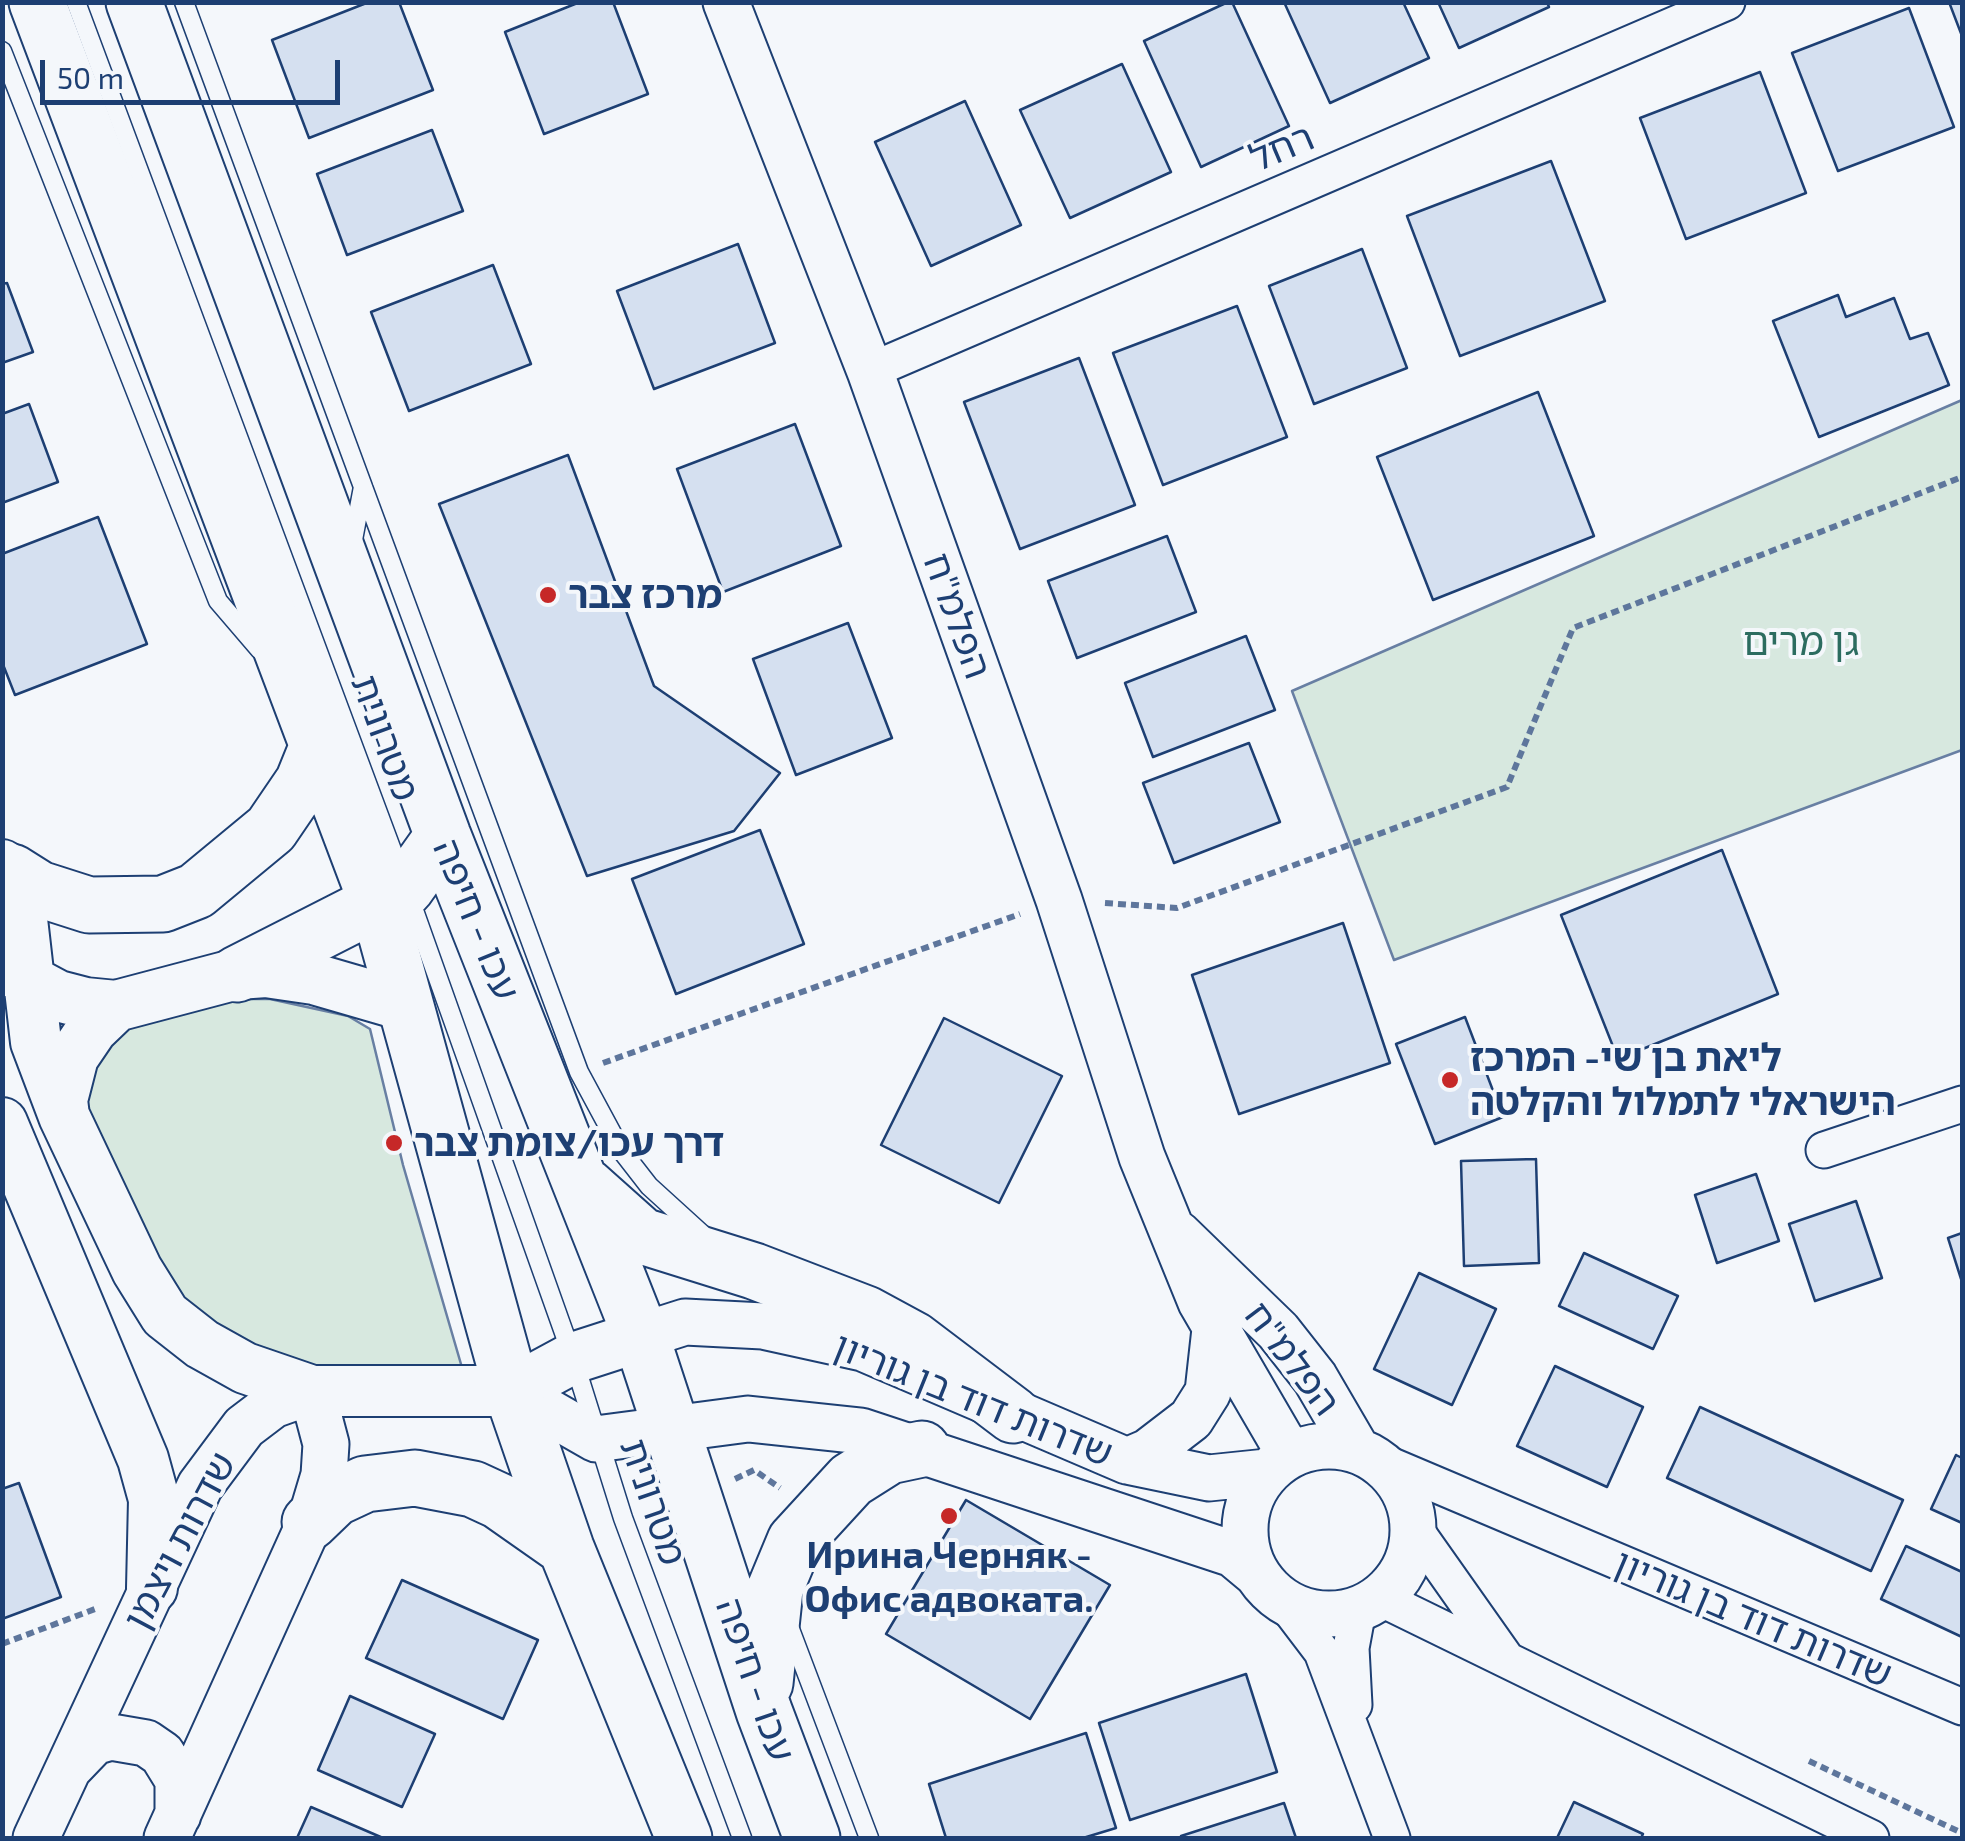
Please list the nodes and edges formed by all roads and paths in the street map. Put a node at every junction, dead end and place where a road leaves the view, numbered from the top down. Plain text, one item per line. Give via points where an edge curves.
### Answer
1 (37, 2) edge
2 (76, 2) edge
3 (134, 2) edge
4 (184, 2) edge
5 (726, 2) edge
6 (1727, 2) edge
7 (2, 52) edge
8 (90, 274) junction
9 (135, 304) junction
10 (870, 371) junction
11 (1962, 477) edge
12 (363, 486) junction
13 (346, 575) junction
14 (310, 721) junction
15 (443, 836) junction
16 (7, 868) edge
17 (392, 896) junction
18 (1059, 900) junction
19 (15, 974) edge
20 (237, 974) junction
21 (116, 1006) junction
22 (407, 1006) junction
23 (579, 1072) junction
24 (1962, 1104) edge
25 (64, 1116) junction
26 (2, 1123) edge
27 (1824, 1150) dead end
28 (578, 1176) junction
29 (1176, 1233) junction
30 (754, 1270) junction
31 (1215, 1329) junction
32 (641, 1336) junction
33 (573, 1358) junction
34 (312, 1391) junction
35 (512, 1391) junction
36 (1013, 1415) junction
37 (671, 1429) junction
38 (596, 1439) junction
39 (922, 1449) junction
40 (1367, 1455) junction
41 (1127, 1461) junction
42 (1279, 1463) junction
43 (694, 1500) junction
44 (817, 1515) junction
45 (310, 1522) junction
46 (1414, 1528) junction
47 (566, 1548) junction
48 (152, 1588) junction
49 (1270, 1588) junction
50 (775, 1589) junction
51 (1369, 1604) junction
52 (2, 1644) edge
53 (1512, 1665) junction
54 (1962, 1707) edge
55 (764, 1712) junction
56 (1358, 1741) junction
57 (1805, 1760) dead end
58 (68, 1770) junction
59 (172, 1827) edge
60 (1962, 1833) edge
61 (36, 1838) edge
62 (684, 1838) edge
63 (742, 1838) edge
64 (812, 1838) edge
65 (869, 1838) edge
66 (1392, 1838) edge
67 (1871, 1838) edge

1 - 9 highway
2 - 17 lane, מטרונית
3 - 13 highway, עכו - חיפה
4 - 12 lane
5 - 10 street, הפלמ"ח
6 - 10 street, רחל
7 - 8 lane
8 - 9 lane
8 - 14 lane via 218,601
9 - 14 highway
10 - 18 street, הפלמ"ח
11 - 18 path via 1572,628 1507,787 1176,908
12 - 13 lane
12 - 23 lane
13 - 15 highway, עכו - חיפה
14 - 16 highway via 303,782 271,830 196,891 163,904 89,905 39,889
14 - 17 highway
15 - 17 highway
15 - 28 highway, עכו - חיפה
16 - 19 main road, שדרות דוד בן גוריון via 22,913
17 - 20 highway
17 - 22 highway
17 - 33 lane, מטרונית
18 - 23 path
18 - 29 street, הפלמ"ח via 1142,1157
19 - 21 main road via 85,1003
19 - 25 main road, שדרות דוד בן גוריון
20 - 21 main road
20 - 22 main road via 314,978
21 - 25 main road via 72,1057
22 - 35 highway
23 - 30 lane via 649,1186
24 - 27 street
25 - 34 main road, שדרות דוד בן גוריון via 165,1315 245,1368
26 - 48 main road via 143,1460 154,1499
28 - 30 highway via 642,1236
28 - 32 highway, עכו - חיפה
29 - 31 street, הפלמ"ח
29 - 40 street, הפלמ"ח via 1278,1331
30 - 36 highway via 914,1340
31 - 41 street via 1208,1392 1190,1418
31 - 42 street, הפלמ"ח
32 - 33 main road, שדרות דוד בן גוריון
32 - 36 street, שדרות דוד בן גוריון via 685,1322 762,1326 863,1348
32 - 37 highway, עכו - חיפה
33 - 35 main road, שדרות דוד בן גוריון
33 - 38 lane, מטרונית
34 - 35 main road, שדרות דוד בן גוריון
34 - 45 street via 326,1444
34 - 48 street, שדרות ויצמן via 273,1405 220,1456
35 - 38 street, שדרות דוד בן גוריון
35 - 47 highway
36 - 41 street, שדרות דוד בן גוריון
37 - 38 street, שדרות דוד בן גוריון
37 - 39 street, שדרות דוד בן גוריון via 788,1420
37 - 43 highway, עכו - חיפה
38 - 63 lane, מטרונית
39 - 44 highway via 889,1456 851,1480
39 - 49 street, שדרות דוד בן גוריון via 1233,1554
40 - 42 street via 1335,1445
40 - 46 street via 1396,1479
40 - 54 street, שדרות דוד בן גוריון
41 - 42 street, שדרות דוד בן גוריון via 1209,1478
42 - 49 street via 1246,1515 1244,1539
43 - 44 path via 754,1470
43 - 55 highway, עכו - חיפה
44 - 50 highway via 795,1541
45 - 47 highway via 335,1498 365,1484 415,1478 500,1501
45 - 59 street
46 - 51 street via 1398,1578
46 - 53 street
47 - 62 highway
48 - 52 path
48 - 58 street, שדרות ויצמן
49 - 51 street via 1308,1612 1334,1614
49 - 56 street via 1322,1652
50 - 55 highway
50 - 65 lane
51 - 53 street
51 - 56 street via 1351,1648
53 - 67 street
55 - 64 highway, עכו - חיפה
56 - 66 street
57 - 60 path
58 - 59 street via 94,1742 111,1737 146,1744 162,1754 178,1780
58 - 61 street, שדרות ויצמן

